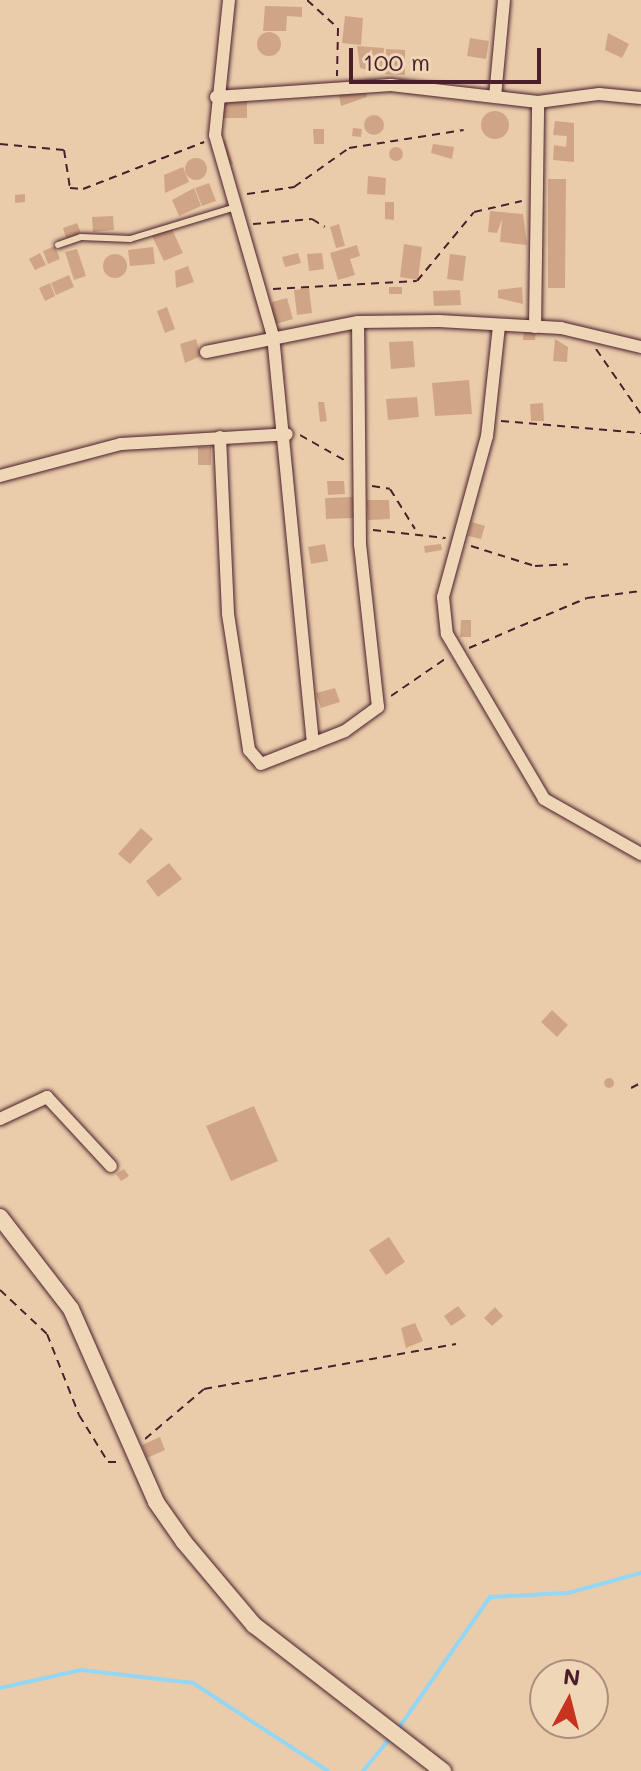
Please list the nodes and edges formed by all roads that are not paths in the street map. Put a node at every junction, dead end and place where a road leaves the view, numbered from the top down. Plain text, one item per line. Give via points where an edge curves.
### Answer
1 (229, 0) edge
2 (504, 0) edge
3 (216, 97) junction
4 (495, 97) junction
5 (641, 98) edge
6 (538, 102) junction
7 (236, 201) junction
8 (58, 245) dead end
9 (358, 322) junction
10 (499, 326) junction
11 (535, 327) junction
12 (273, 336) junction
13 (641, 347) edge
14 (206, 352) dead end
15 (286, 427) junction
16 (220, 437) junction
17 (0, 476) edge
18 (313, 744) junction
19 (641, 854) edge
20 (0, 1119) edge
21 (111, 1166) dead end
22 (0, 1217) edge
23 (443, 1771) edge

1 - 3 street
2 - 4 street
3 - 4 street via 391,85
3 - 7 street via 215,135
4 - 6 street
5 - 6 street via 599,94
6 - 11 street
7 - 8 lane via 130,239 81,237
7 - 12 street
9 - 10 street
9 - 12 street
9 - 18 street via 360,530 378,707
10 - 11 street
10 - 19 street via 488,420 443,597 453,655 544,799
11 - 13 street
12 - 14 street
12 - 15 street
15 - 16 street
15 - 18 street
16 - 17 street via 102,447
16 - 18 street via 228,614 251,758 261,764
20 - 21 street via 47,1097
22 - 23 street via 71,1309 132,1452 177,1532 254,1625

